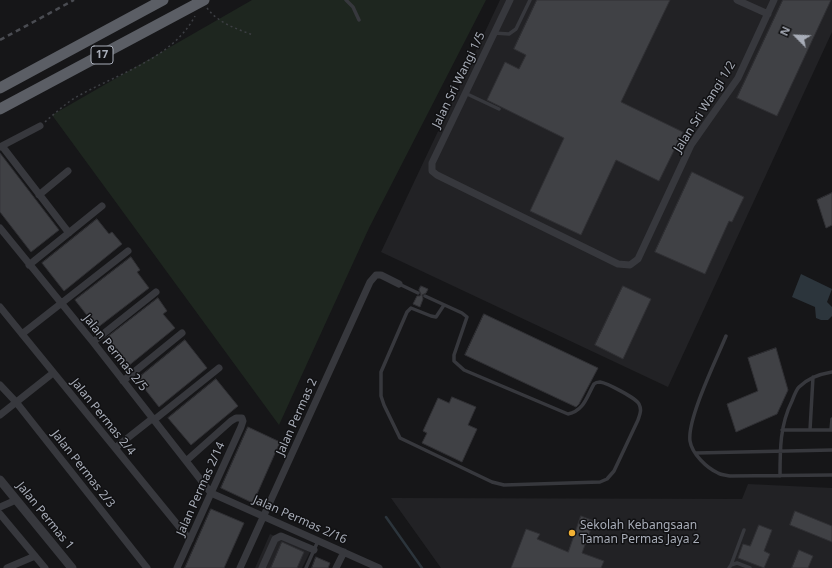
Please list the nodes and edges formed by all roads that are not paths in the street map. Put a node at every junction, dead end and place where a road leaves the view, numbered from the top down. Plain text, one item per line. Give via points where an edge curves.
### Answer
1 (163, 0) edge
2 (346, 0) edge
3 (510, 0) edge
4 (530, 0) edge
5 (737, 0) edge
6 (774, 0) edge
7 (203, 1) edge
8 (768, 14) junction
9 (359, 20) dead end
10 (494, 33) junction
11 (0, 88) edge
12 (465, 93) junction
13 (0, 109) edge
14 (499, 109) dead end
15 (40, 126) road end
16 (1, 147) edge
17 (432, 171) joint
18 (68, 172) dead end
19 (39, 194) junction
20 (102, 206) dead end
21 (0, 228) edge
22 (69, 233) junction
23 (128, 251) dead end
24 (29, 265) junction
25 (400, 284) joint
26 (156, 292) dead end
27 (418, 293) dead end
28 (425, 296) dead end
29 (62, 304) junction
30 (444, 305) junction
31 (0, 307) edge
32 (182, 333) dead end
33 (22, 334) junction
34 (726, 336) dead end
35 (93, 342) junction
36 (219, 368) dead end
37 (832, 372) edge
38 (53, 373) junction
39 (813, 377) junction
40 (124, 381) junction
41 (0, 384) edge
42 (16, 402) junction
43 (0, 415) edge
44 (154, 419) junction
45 (832, 419) edge
46 (782, 430) junction
47 (810, 430) junction
48 (831, 430) edge
49 (115, 448) junction
50 (832, 450) edge
51 (780, 451) junction
52 (696, 453) junction
53 (186, 461) junction
54 (832, 475) edge
55 (780, 476) junction
56 (0, 480) edge
57 (211, 493) junction
58 (16, 500) junction
59 (0, 507) edge
60 (0, 514) edge
61 (263, 516) junction
62 (744, 530) dead end
63 (190, 540) junction
64 (318, 540) junction
65 (314, 550) junction
66 (344, 552) junction
67 (35, 556) junction
68 (730, 566) edge
69 (7, 568) edge
70 (45, 568) edge
71 (72, 568) edge
72 (147, 568) edge
73 (177, 568) edge
74 (240, 568) edge
75 (262, 568) edge
76 (306, 568) edge
77 (336, 568) edge
78 (379, 568) edge
79 (750, 568) edge

1 - 11 highway, 17
2 - 9 lane via 353,7
3 - 10 street, Jalan Sri Wangi 1/5
4 - 10 lane via 516,29 509,34
5 - 8 street
6 - 8 street, Jalan Sri Wangi 1/2
7 - 13 highway, 17
8 - 17 street, Jalan Sri Wangi 1/2 via 738,78 691,145 638,259 630,265 618,264
10 - 12 street, Jalan Sri Wangi 1/5
12 - 14 lane
12 - 17 street, Jalan Sri Wangi 1/5 via 432,163
15 - 16 street
16 - 19 street
18 - 19 street
19 - 22 street
20 - 22 street
21 - 24 street, Jalan Permas 2/5
22 - 24 street
23 - 29 street
24 - 29 street, Jalan Permas 2/5
25 - 27 lane
25 - 61 street, Jalan Permas 2 via 381,275 376,275 370,282
26 - 35 street
28 - 30 lane
29 - 33 street
29 - 35 street, Jalan Permas 2/5
30 - 30 lane via 467,317 454,355 454,361 464,370 568,414 576,413 582,407 594,384 599,382 640,404 638,420 614,472 607,479 600,482 504,485 492,482 400,438 381,396 381,372 407,312 411,308 436,317
31 - 33 street, Jalan Permas 2/4
32 - 40 street
33 - 38 street, Jalan Permas 2/4
34 - 52 lane via 692,423 690,440
35 - 40 street, Jalan Permas 2/5
36 - 44 street
37 - 39 lane
38 - 42 street
38 - 49 street, Jalan Permas 2/4
39 - 46 lane via 797,390
39 - 47 lane
40 - 44 street, Jalan Permas 2/5
41 - 42 street, Jalan Permas 2/3
42 - 43 street
42 - 72 street, Jalan Permas 2/3
44 - 49 street
44 - 53 street, Jalan Permas 2/5
45 - 48 lane
46 - 47 lane
46 - 51 lane
47 - 48 lane
49 - 63 street, Jalan Permas 2/4
50 - 51 lane
51 - 52 lane
51 - 55 lane
52 - 55 lane via 718,473 730,476
53 - 57 street, Jalan Permas 2/5
53 - 57 street, Jalan Permas 2/14 via 231,421 242,418 241,428
54 - 55 lane
56 - 58 street, Jalan Permas 1
57 - 61 street, Jalan Permas 2/16
57 - 63 street, Jalan Permas 2/14
58 - 59 street
58 - 71 street, Jalan Permas 1
60 - 67 street
61 - 64 street, Jalan Permas 2/16
61 - 74 street, Jalan Permas 2
62 - 68 lane
63 - 73 street, Jalan Permas 2/14
64 - 65 lane
64 - 66 street, Jalan Permas 2/16
65 - 75 street via 278,537
65 - 76 lane
66 - 77 street
66 - 78 street, Jalan Permas 2/16
67 - 69 street
67 - 70 street
68 - 79 lane via 737,563

